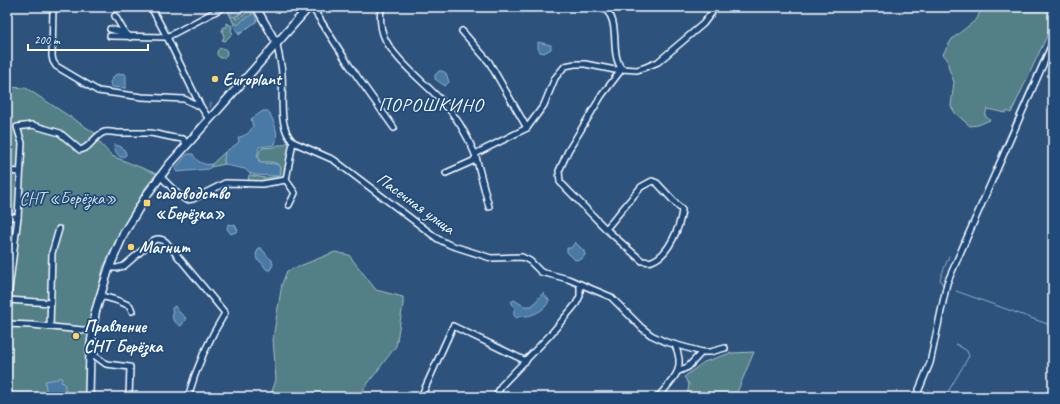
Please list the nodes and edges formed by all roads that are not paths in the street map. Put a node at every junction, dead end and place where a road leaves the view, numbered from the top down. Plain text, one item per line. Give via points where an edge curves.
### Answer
1 (54, 7) edge
2 (151, 7) edge
3 (224, 7) edge
4 (256, 7) edge
5 (309, 7) edge
6 (312, 7) edge
7 (381, 7) edge
8 (602, 7) edge
9 (716, 7) edge
10 (115, 16) dead end
11 (110, 29) dead end
12 (462, 31) dead end
13 (125, 33) junction
14 (110, 36) dead end
15 (130, 37) junction
16 (167, 37) junction
17 (1053, 42) edge
18 (276, 44) junction
19 (622, 68) junction
20 (201, 107) junction
21 (209, 120) junction
22 (394, 128) dead end
23 (527, 128) junction
24 (293, 142) junction
25 (187, 145) junction
26 (476, 156) junction
27 (7, 171) edge
28 (20, 172) junction
29 (446, 173) dead end
30 (160, 176) junction
31 (286, 180) junction
32 (289, 206) dead end
33 (489, 207) dead end
34 (7, 217) edge
35 (18, 217) junction
36 (59, 229) dead end
37 (606, 229) junction
38 (9, 265) edge
39 (109, 268) junction
40 (580, 284) junction
41 (100, 296) junction
42 (8, 300) edge
43 (51, 303) junction
44 (7, 306) edge
45 (132, 311) dead end
46 (7, 324) edge
47 (50, 327) junction
48 (92, 330) junction
49 (675, 345) junction
50 (725, 348) dead end
51 (90, 352) junction
52 (702, 352) junction
53 (526, 361) junction
54 (679, 372) junction
55 (89, 397) edge
56 (129, 397) edge
57 (188, 397) edge
58 (422, 397) edge
59 (496, 397) edge
60 (658, 397) edge
61 (916, 397) edge

1 - 20 street via 52,56 56,66 98,90 142,97 184,99
2 - 16 street
3 - 16 street
4 - 18 street
5 - 18 main road
6 - 22 street
7 - 26 street via 380,26 388,45 457,119
8 - 19 street via 607,10 614,27 615,55 617,63
9 - 19 street via 703,24 658,62 637,70
10 - 13 street
11 - 13 street
12 - 23 street via 489,62
13 - 15 street
14 - 15 street
15 - 16 street
16 - 20 street
17 - 61 street via 947,283 930,363
18 - 21 main road
18 - 24 street via 282,75 283,116
19 - 23 street via 615,70 585,64 565,66 555,78 544,105
19 - 37 street via 602,95 568,151 559,171 560,182
20 - 21 street
21 - 25 main road
23 - 26 street
24 - 31 street
24 - 40 street, Пасечная улица via 334,160 438,239 450,245 491,258 522,257 541,272 558,275
25 - 28 street via 183,139 167,136 107,132 98,135 86,148 80,150 60,133 32,125 17,127 22,143
25 - 30 main road
26 - 29 street via 473,161
26 - 33 street
27 - 28 street
28 - 35 street
30 - 31 street via 186,200 225,183 262,184
30 - 39 main road via 124,233
31 - 32 street via 295,193
34 - 35 street
35 - 38 street
36 - 43 street via 52,253
37 - 37 street via 641,187 652,181 657,183 682,210 681,220 672,241 663,253 651,261 642,261
38 - 42 street
39 - 41 main road
39 - 57 street via 124,266 154,240 162,240 226,314 212,336
40 - 49 street, Пасечная улица via 611,297 642,328
40 - 53 street via 580,296 576,304
41 - 45 street via 114,298 130,306
41 - 48 main road
42 - 43 street
42 - 44 street
43 - 47 street
46 - 47 street
47 - 48 street
48 - 51 main road
49 - 52 street, Пасечная улица
49 - 54 street via 680,361
50 - 52 street, Пасечная улица
51 - 55 main road
51 - 56 street via 106,364 130,367
52 - 54 street via 688,367
53 - 58 street via 453,326
53 - 59 street via 501,386
54 - 60 street

